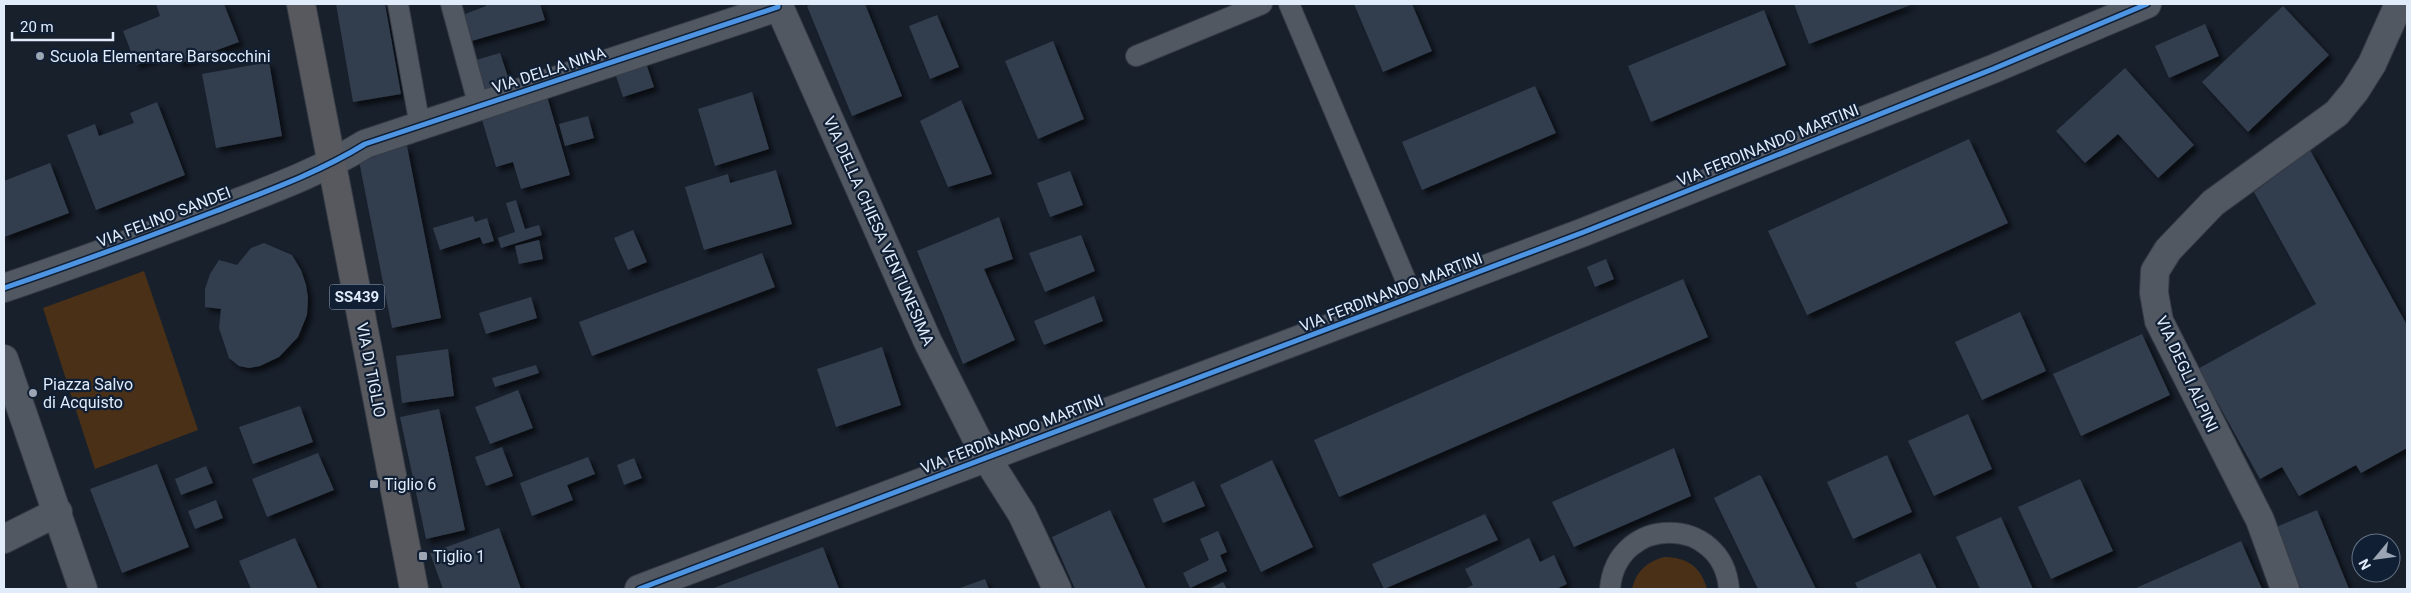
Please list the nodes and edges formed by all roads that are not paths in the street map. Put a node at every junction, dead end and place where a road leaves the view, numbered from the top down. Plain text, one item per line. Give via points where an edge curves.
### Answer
1 (301, 4) edge
2 (398, 4) edge
3 (451, 4) edge
4 (1262, 4) edge
5 (1289, 4) edge
6 (2147, 4) edge
7 (778, 5) edge
8 (2400, 7) edge
9 (1136, 56) dead end
10 (479, 107) junction
11 (420, 126) junction
12 (332, 165) junction
13 (4, 288) edge
14 (1412, 297) junction
15 (4, 358) edge
16 (986, 457) junction
17 (58, 512) junction
18 (4, 539) edge
19 (82, 589) edge
20 (414, 589) edge
21 (638, 589) edge
22 (1057, 589) edge
23 (1610, 589) edge
24 (1729, 589) edge
25 (2285, 589) edge

1 - 12 main road, VIA DI TIGLIO / SS439
2 - 11 lane
3 - 10 lane
4 - 9 lane
5 - 14 lane
6 - 14 street, VIA FERDINANDO MARTINI via 1951,86
7 - 10 street, VIA DELLA NINA
7 - 16 street, VIA DELLA CHIESA VENTUNESIMA via 928,342
8 - 25 street, VIA DEGLI ALPINI via 2372,64 2337,113 2213,203 2168,250 2156,271 2154,293 2159,321 2260,520
10 - 11 street, VIA DELLA NINA
11 - 12 street, VIA DELLA NINA via 365,144
12 - 13 street, VIA FELINO SANDEI via 132,244
12 - 20 main road, VIA DI TIGLIO / SS439
14 - 16 street, VIA FERDINANDO MARTINI
15 - 17 street
16 - 21 street, VIA FERDINANDO MARTINI
16 - 22 street, VIA DELLA CHIESA VENTUNESIMA via 1022,514
17 - 18 street
17 - 19 street
23 - 24 lane via 1615,568 1626,551 1642,539 1661,532 1681,533 1700,540 1715,552

